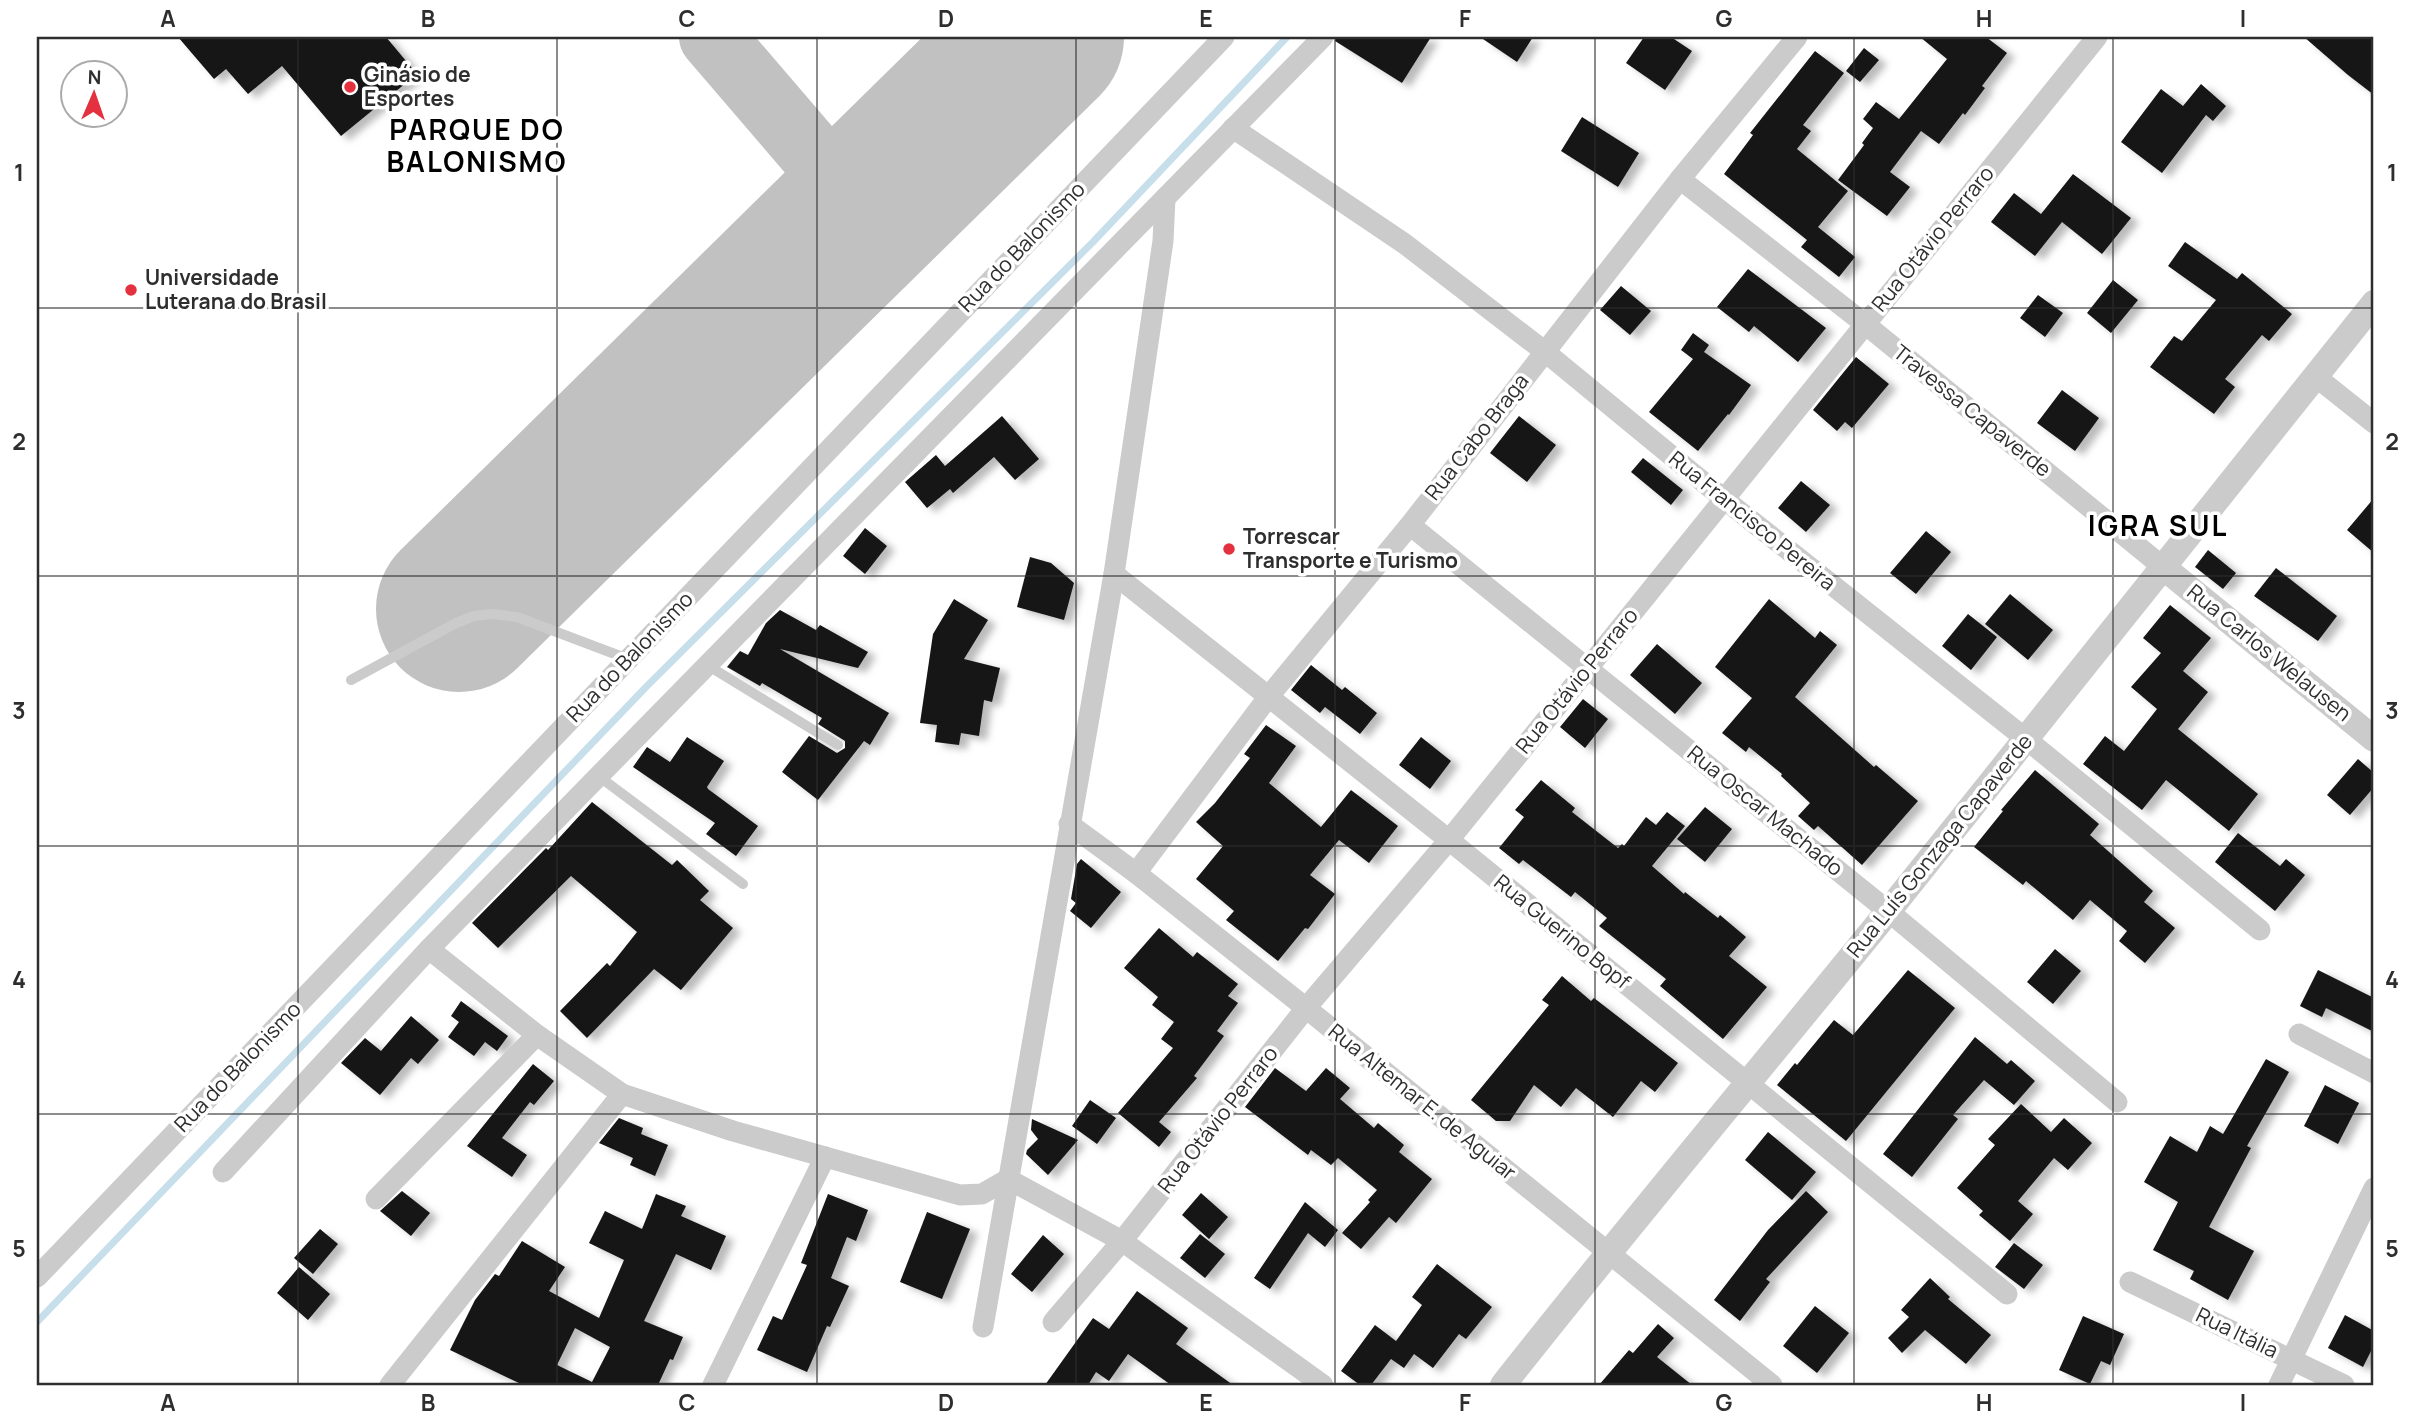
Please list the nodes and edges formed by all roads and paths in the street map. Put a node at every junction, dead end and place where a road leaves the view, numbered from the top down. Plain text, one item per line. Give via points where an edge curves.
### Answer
1 (1224, 37) edge
2 (1323, 37) edge
3 (1797, 37) edge
4 (2097, 37) edge
5 (1233, 128) junction
6 (1680, 178) junction
7 (1165, 198) junction
8 (2374, 303) edge
9 (1865, 324) junction
10 (1544, 351) junction
11 (2315, 376) junction
12 (2374, 423) edge
13 (1724, 499) junction
14 (1409, 524) junction
15 (2163, 567) junction
16 (1114, 574) junction
17 (628, 659) junction
18 (708, 665) junction
19 (1588, 668) junction
20 (351, 680) dead end
21 (1269, 696) junction
22 (2026, 739) junction
23 (2374, 739) edge
24 (838, 745) dead end
25 (597, 775) junction
26 (1069, 824) junction
27 (1449, 840) junction
28 (1136, 873) junction
29 (743, 884) dead end
30 (1888, 911) junction
31 (2260, 930) dead end
32 (429, 949) junction
33 (1306, 1008) junction
34 (2299, 1034) dead end
35 (537, 1035) junction
36 (2374, 1073) edge
37 (1749, 1084) junction
38 (622, 1094) junction
39 (2117, 1101) dead end
40 (825, 1157) junction
41 (223, 1172) dead end
42 (1008, 1179) junction
43 (2374, 1188) edge
44 (376, 1199) dead end
45 (1122, 1241) junction
46 (1608, 1252) junction
47 (37, 1277) edge
48 (2130, 1282) dead end
49 (2007, 1294) dead end
50 (1054, 1322) dead end
51 (983, 1327) dead end
52 (2291, 1359) junction
53 (390, 1385) edge
54 (713, 1385) edge
55 (1324, 1385) edge
56 (1503, 1385) edge
57 (1773, 1385) edge
58 (2279, 1385) edge
59 (2344, 1385) edge

1 - 17 street, Rua do Balonismo
2 - 5 street
3 - 6 street, Rua Cabo Braga
4 - 9 street, Rua Otávio Perraro
5 - 7 street
5 - 10 street, Rua Francisco Pereira via 1405,244
6 - 9 street, Travessa Capaverde
6 - 10 street, Rua Cabo Braga
7 - 16 street via 1163,241
7 - 18 street
8 - 11 street, Rua Luís Gonzaga Capaverde
9 - 13 street, Rua Otávio Perraro
9 - 15 street, Travessa Capaverde
10 - 13 street, Rua Francisco Pereira
10 - 14 street, Rua Cabo Braga
11 - 12 street
11 - 15 street, Rua Luís Gonzaga Capaverde
13 - 19 street, Rua Otávio Perraro
13 - 22 street, Rua Francisco Pereira
14 - 19 street, Rua Oscar Machado
14 - 21 street, Rua Cabo Braga
15 - 22 street, Rua Luís Gonzaga Capaverde
15 - 23 street, Rua Carlos Welausen
16 - 21 street, Rua Guerino Bopf
16 - 26 street
17 - 20 lane via 517,617 492,614 456,623
17 - 47 street, Rua do Balonismo
18 - 24 lane
18 - 25 street
19 - 27 street, Rua Otávio Perraro
19 - 30 street, Rua Oscar Machado
21 - 27 street, Rua Guerino Bopf
21 - 28 street, Rua Cabo Braga
22 - 30 street, Rua Luís Gonzaga Capaverde
22 - 31 street, Rua Francisco Pereira
25 - 29 lane
25 - 32 street
26 - 28 street, Rua Altemar E. de Aguiar
26 - 42 street
27 - 33 street, Rua Otávio Perraro
27 - 37 street, Rua Guerino Bopf
28 - 33 street, Rua Altemar E. de Aguiar
30 - 37 street, Rua Luís Gonzaga Capaverde
30 - 39 street, Rua Oscar Machado
32 - 35 street
32 - 41 street
33 - 45 street, Rua Otávio Perraro
33 - 46 street, Rua Altemar E. de Aguiar
34 - 36 street
35 - 38 street
35 - 44 street
37 - 46 street, Rua Luís Gonzaga Capaverde
37 - 49 street, Rua Guerino Bopf
38 - 40 street
38 - 53 street
40 - 42 street via 960,1195 982,1194
40 - 54 street
42 - 45 street
42 - 51 street
43 - 52 street
45 - 50 street, Rua Otávio Perraro
45 - 55 street
46 - 56 street, Rua Luís Gonzaga Capaverde
46 - 57 street, Rua Altemar E. de Aguiar
48 - 52 street, Rua Itália
52 - 58 street
52 - 59 street, Rua Itália

